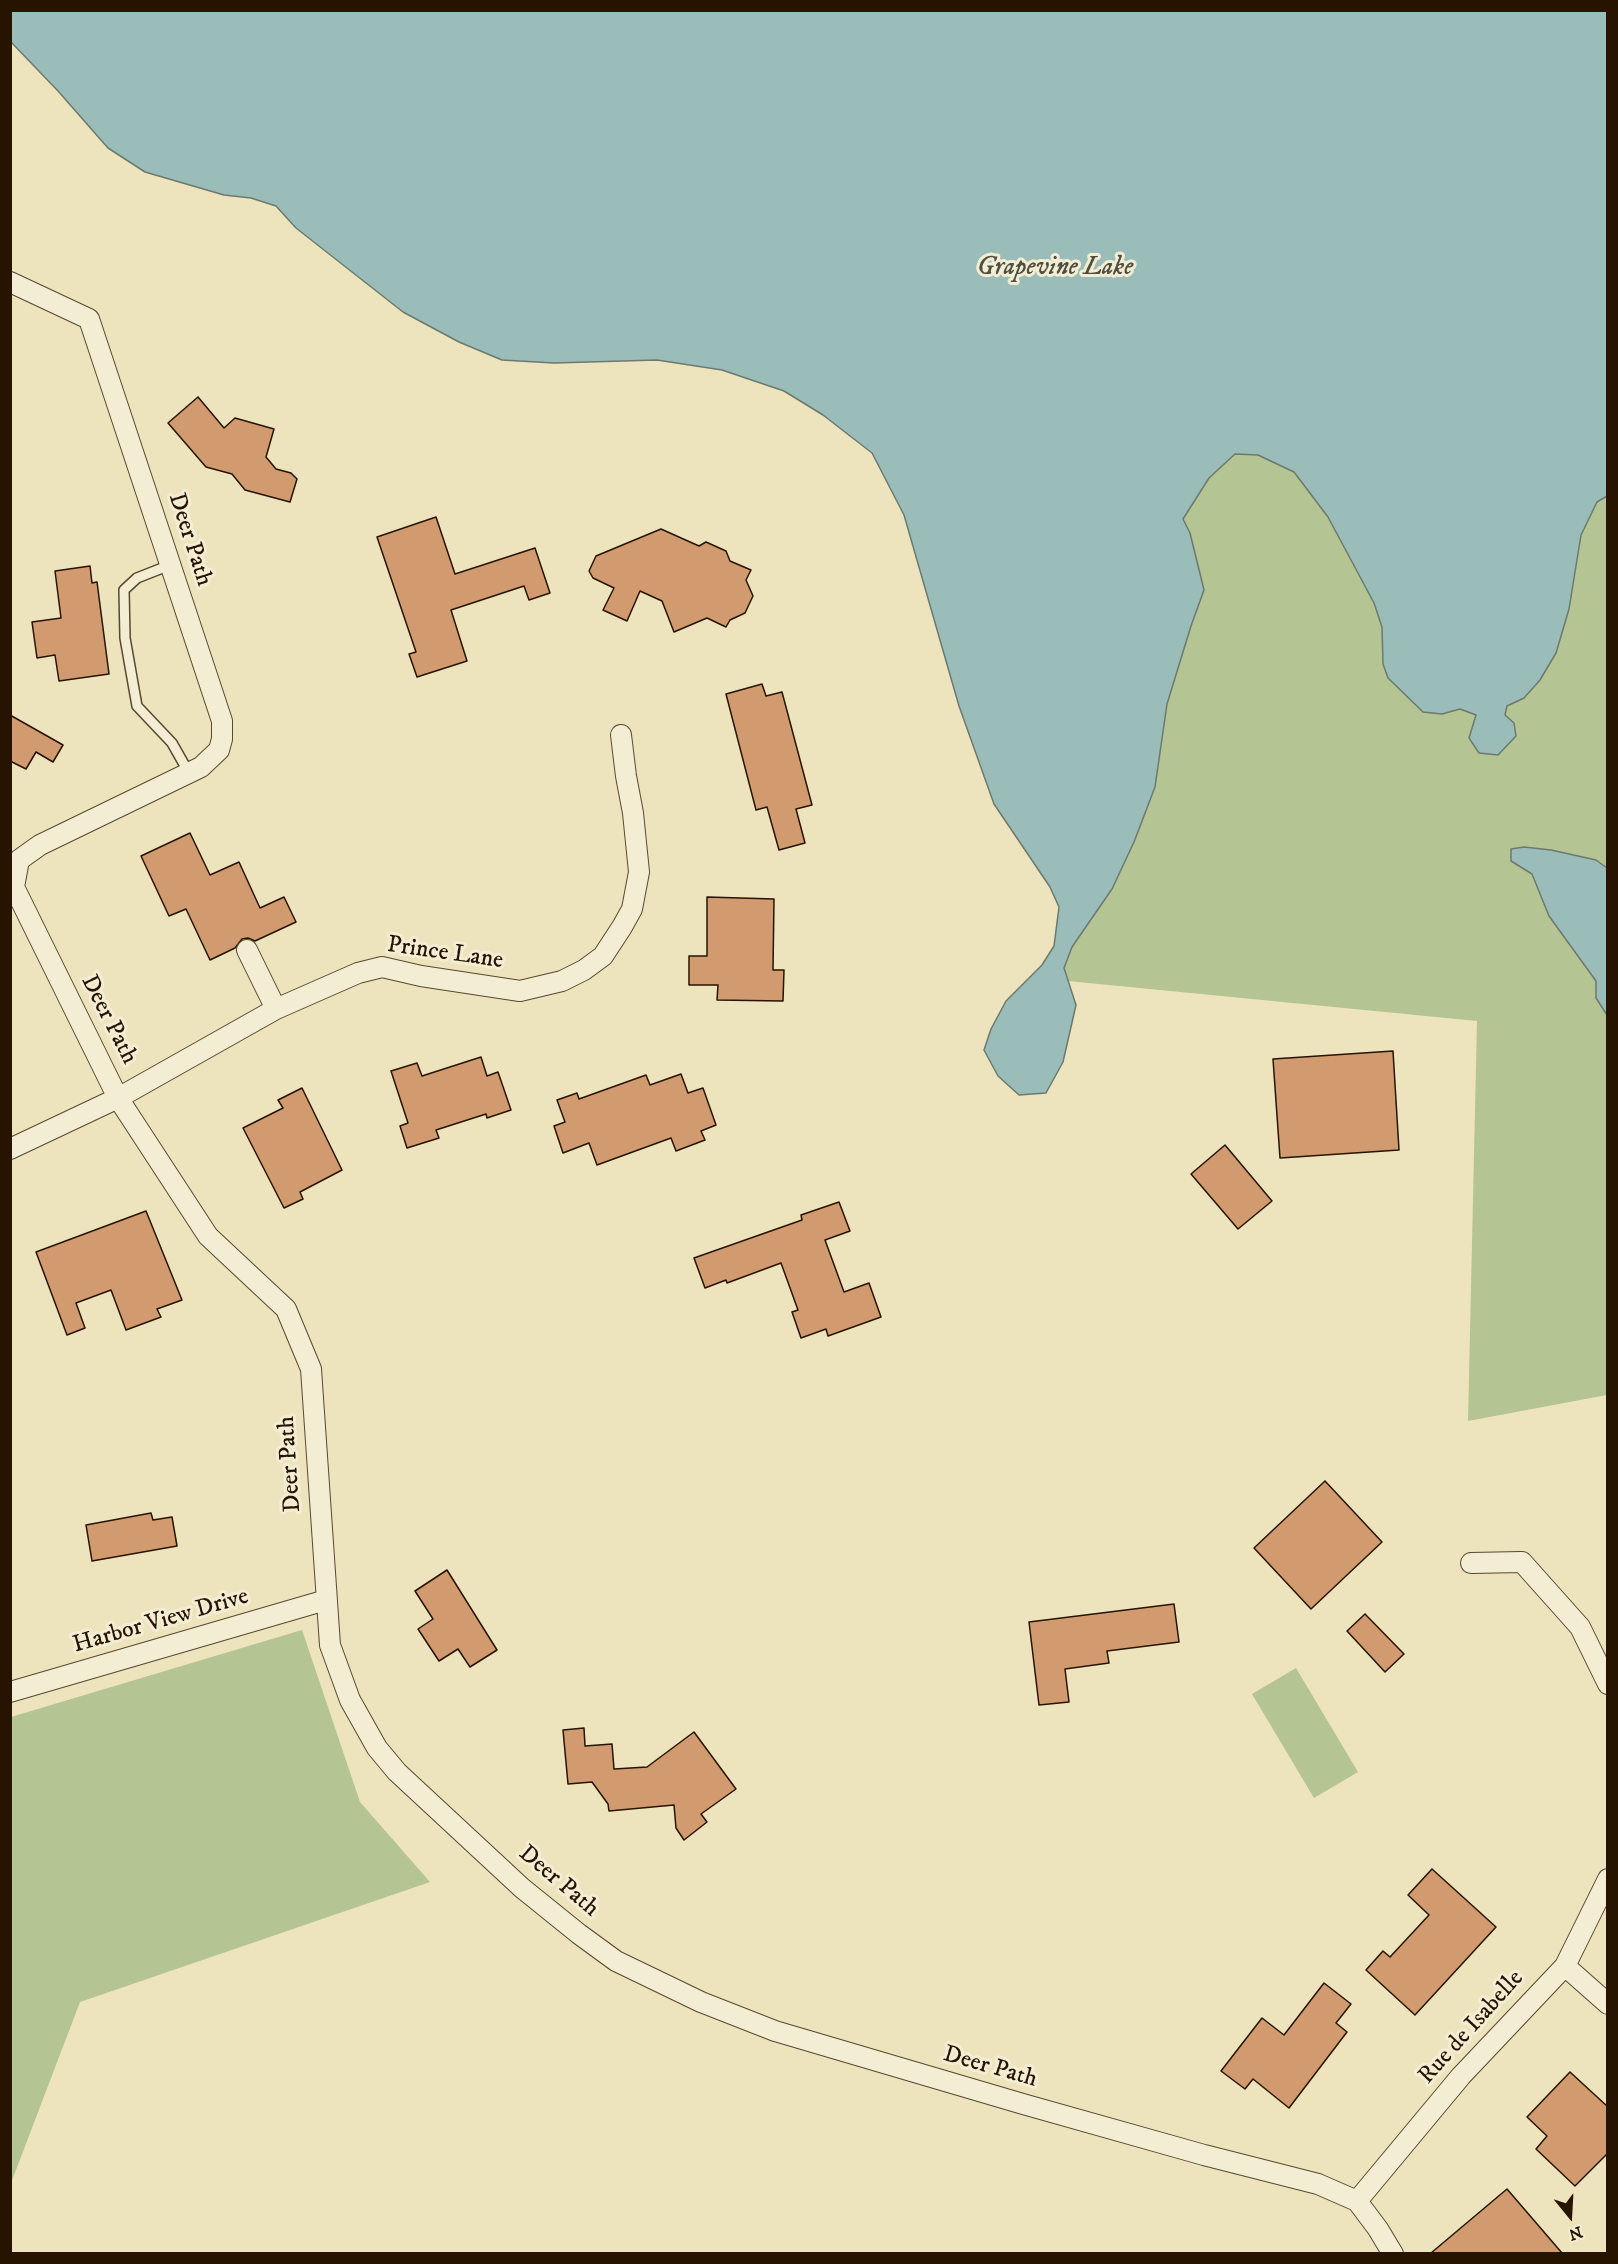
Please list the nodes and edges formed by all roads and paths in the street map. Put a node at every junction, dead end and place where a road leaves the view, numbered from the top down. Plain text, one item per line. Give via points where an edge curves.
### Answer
1 (10, 282) edge
2 (170, 565) junction
3 (621, 735) dead end
4 (189, 773) junction
5 (247, 950) dead end
6 (276, 1009) junction
7 (118, 1098) junction
8 (10, 1149) edge
9 (1471, 1563) dead end
10 (326, 1600) junction
11 (1608, 1684) edge
12 (10, 1692) edge
13 (1608, 1878) edge
14 (1565, 1966) junction
15 (1608, 2004) edge
16 (1357, 2201) junction
17 (1393, 2253) edge

1 - 2 street, Deer Path via 89,319
2 - 4 street, Deer Path via 222,721 219,750
2 - 4 lane via 137,578 124,590 124,638 137,706 172,743
3 - 6 street, Prince Lane via 639,872 632,909 602,958 562,981 520,991 382,967 358,973
4 - 7 street, Deer Path via 40,845 19,860 14,887
5 - 6 street
6 - 7 street, Prince Lane
7 - 8 street, Prince Lane
7 - 10 street, Deer Path via 208,1236 286,1309 311,1369
9 - 11 street via 1522,1562 1580,1627
10 - 12 street, Harbor View Drive
10 - 16 street, Deer Path via 330,1645 350,1700 377,1748 397,1772 522,1888 616,1960 701,2002 775,2031 1057,2114 1318,2184
13 - 14 street, Rue de Isabelle
14 - 15 street
14 - 16 street, Rue de Isabelle via 1461,2076
16 - 17 street, Deer Path

